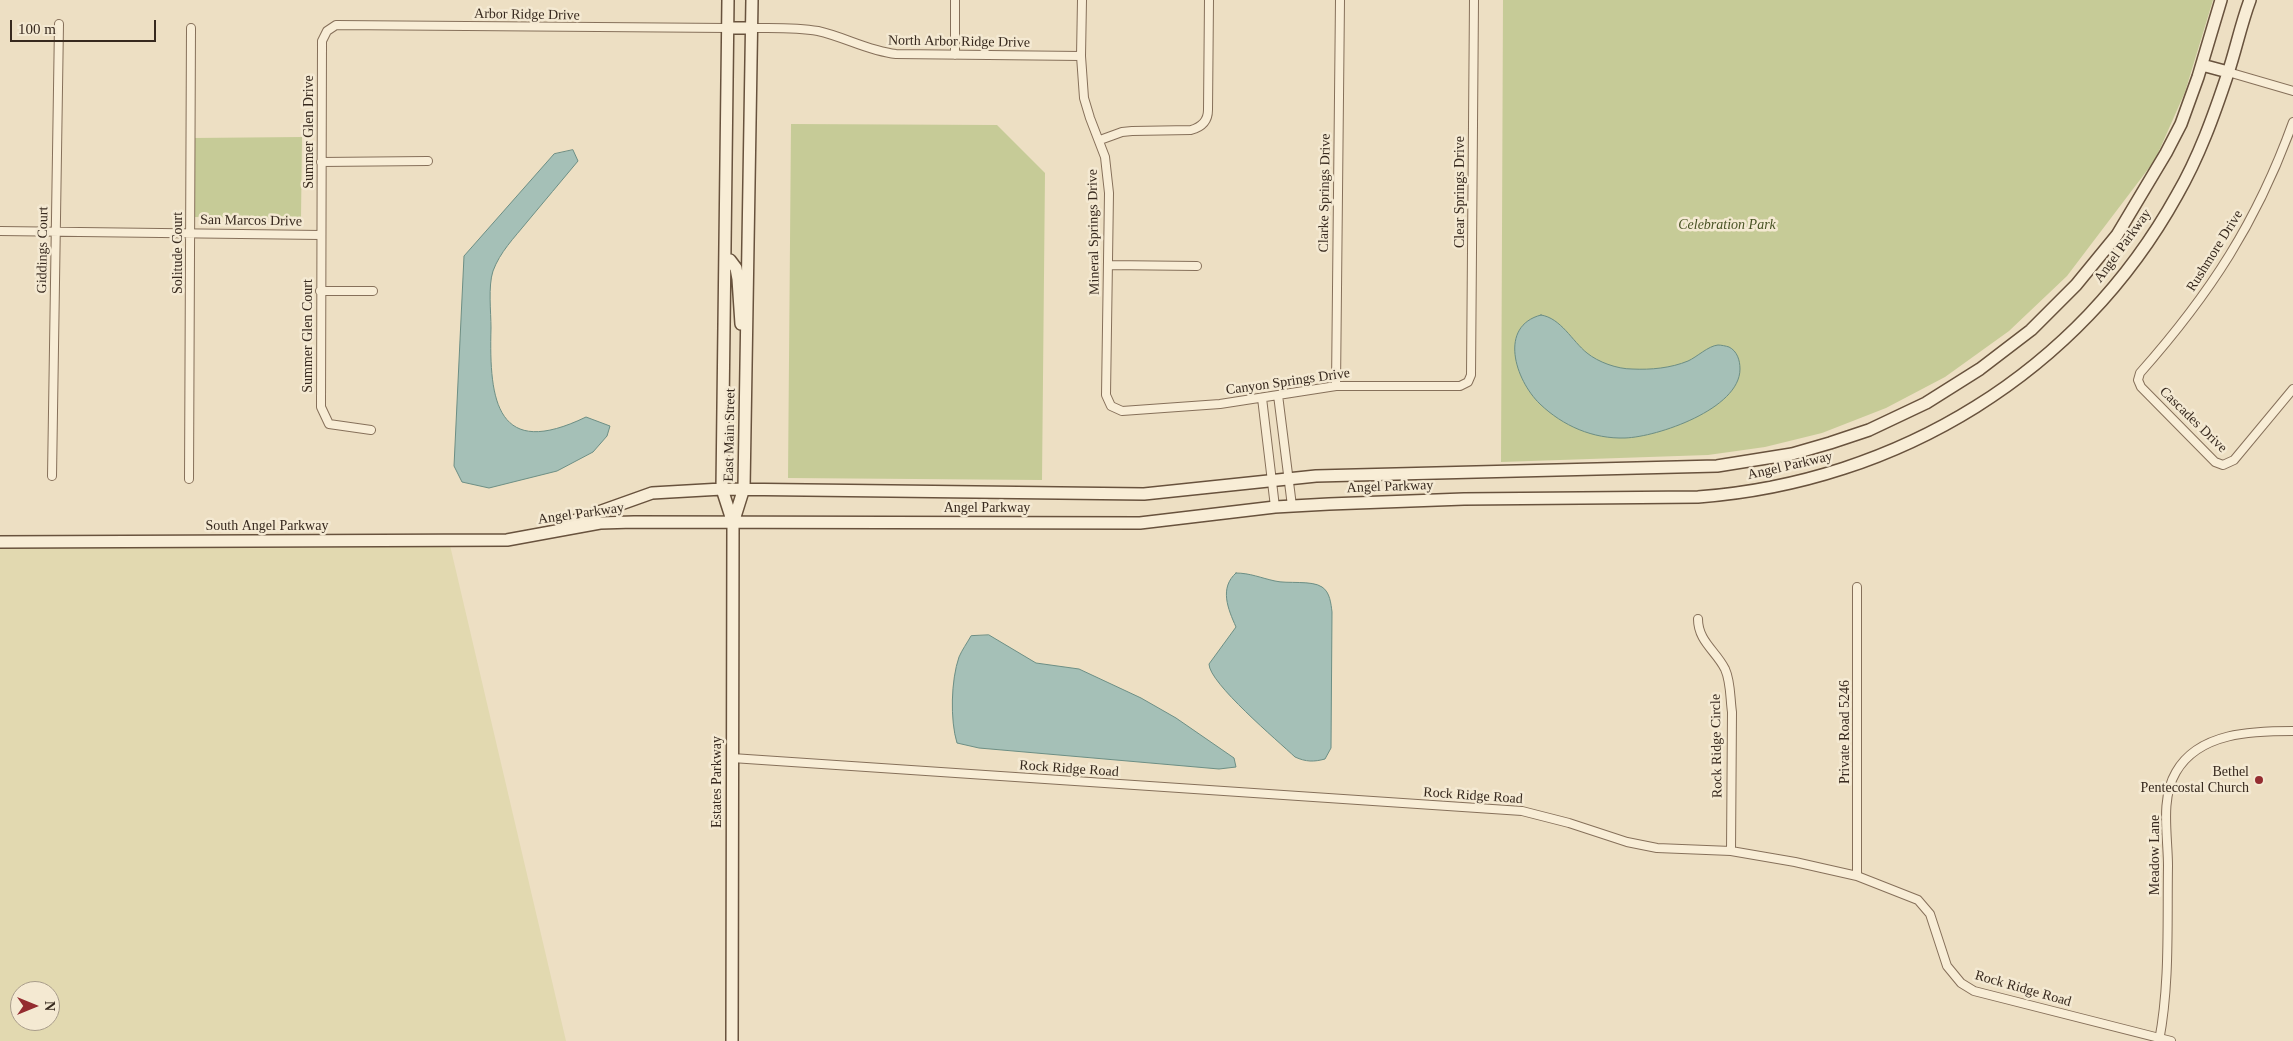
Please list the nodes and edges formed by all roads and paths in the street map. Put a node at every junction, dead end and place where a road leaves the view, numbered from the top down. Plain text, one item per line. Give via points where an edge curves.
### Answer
1 (728, 0) edge
2 (752, 0) edge
3 (955, 0) edge
4 (1082, 0) edge
5 (1209, 0) edge
6 (1340, 0) edge
7 (1474, 0) edge
8 (2221, 0) edge
9 (2250, 0) edge
10 (59, 24) dead end
11 (192, 28) dead end
12 (728, 28) junction
13 (751, 28) junction
14 (327, 31) joint
15 (955, 55) junction
16 (1080, 56) junction
17 (2202, 65) junction
18 (2228, 72) junction
19 (2293, 91) edge
20 (2293, 122) edge
21 (1100, 140) junction
22 (428, 161) dead end
23 (322, 162) junction
24 (0, 231) edge
25 (56, 231) junction
26 (190, 233) junction
27 (321, 234) junction
28 (725, 260) junction
29 (1108, 265) junction
30 (1198, 266) dead end
31 (320, 290) junction
32 (373, 291) dead end
33 (746, 355) junction
34 (2138, 380) joint
35 (1468, 382) joint
36 (1336, 386) junction
37 (2293, 389) edge
38 (1278, 395) junction
39 (1262, 398) junction
40 (1111, 406) joint
41 (371, 430) dead end
42 (52, 476) dead end
43 (1289, 478) junction
44 (189, 479) dead end
45 (1271, 480) junction
46 (744, 488) junction
47 (722, 489) junction
48 (1292, 506) junction
49 (1274, 507) junction
50 (733, 523) junction
51 (533, 536) junction
52 (0, 542) edge
53 (1856, 587) dead end
54 (1698, 619) dead end
55 (2293, 732) edge
56 (732, 758) junction
57 (1730, 851) junction
58 (1857, 876) junction
59 (2159, 1040) edge
60 (732, 1041) edge
61 (2171, 1041) edge

1 - 12 main road, East Main Street
2 - 13 main road, East Main Street
3 - 15 street
4 - 16 street, Mineral Springs Drive
5 - 21 street via 1206,121 1197,129 1132,130
6 - 36 street, Clarke Springs Drive
7 - 35 street, Clear Springs Drive via 1472,375
8 - 17 main road, Angel Parkway
9 - 18 main road, Angel Parkway
10 - 25 street, Giddings Court
11 - 26 street, Solitude Court
12 - 13 main road
12 - 14 street, Arbor Ridge Drive via 336,25
12 - 28 main road, East Main Street
13 - 15 street, North Arbor Ridge Drive via 819,31 882,52
13 - 33 main road, East Main Street
14 - 23 street, Summer Glen Drive via 322,41
15 - 16 street, North Arbor Ridge Drive
16 - 21 street, Mineral Springs Drive via 1084,98
17 - 18 main road
17 - 43 main road, Angel Parkway via 2181,124 2151,180 2117,235 2076,285 2031,330 1980,369 1926,403 1869,430 1792,454 1717,466
18 - 19 street
18 - 48 main road, Angel Parkway via 2206,136 2177,195 2142,251 2100,303 2054,350 2002,391 1946,426 1886,454 1823,476 1733,495 1464,499
20 - 34 street, Rushmore Drive via 2243,235 2213,283 2140,373
21 - 29 street, Mineral Springs Drive via 1109,183
22 - 23 street
23 - 27 street, Summer Glen Drive
24 - 25 street, San Marcos Drive
25 - 26 street, San Marcos Drive
25 - 42 street, Giddings Court
26 - 27 street, San Marcos Drive
26 - 44 street, Solitude Court
27 - 31 street, Summer Glen Court
28 - 33 main road via 730,260 736,268
28 - 47 main road, East Main Street
29 - 30 street
29 - 40 street, Mineral Springs Drive via 1106,395
31 - 32 street
31 - 41 street, Summer Glen Court via 320,407 329,424
33 - 46 main road, East Main Street
34 - 37 street, Cascades Drive via 2141,387 2215,462 2222,465 2234,460
35 - 36 street, Canyon Springs Drive via 1460,386
36 - 38 street, Canyon Springs Drive
38 - 39 street, Canyon Springs Drive
38 - 43 street
39 - 40 street, Canyon Springs Drive via 1145,410 1122,411
39 - 45 street
43 - 45 main road, Angel Parkway
43 - 48 street
45 - 46 main road, Angel Parkway via 1144,494
45 - 49 street
46 - 47 main road, Angel Parkway
46 - 50 main road, East Main Street
47 - 50 main road, East Main Street
47 - 51 main road, Angel Parkway via 652,494
48 - 49 main road, Angel Parkway
49 - 50 main road, Angel Parkway via 1140,523
50 - 51 main road, Angel Parkway via 600,524
50 - 56 main road, Estates Parkway
51 - 52 main road, South Angel Parkway via 431,542
53 - 58 street, Private Road 5246
54 - 57 street, Rock Ridge Circle via 1700,635 1725,670 1732,712
55 - 59 street, Meadow Lane via 2225,736 2190,756 2176,772 2166,799 2168,934
56 - 57 street, Rock Ridge Road via 1522,811 1657,848
56 - 60 main road, Estates Parkway
57 - 58 street, Rock Ridge Road
58 - 59 street, Rock Ridge Road via 1918,900 1930,914 1947,966 1961,984 1974,991
59 - 61 street, Rock Ridge Road

